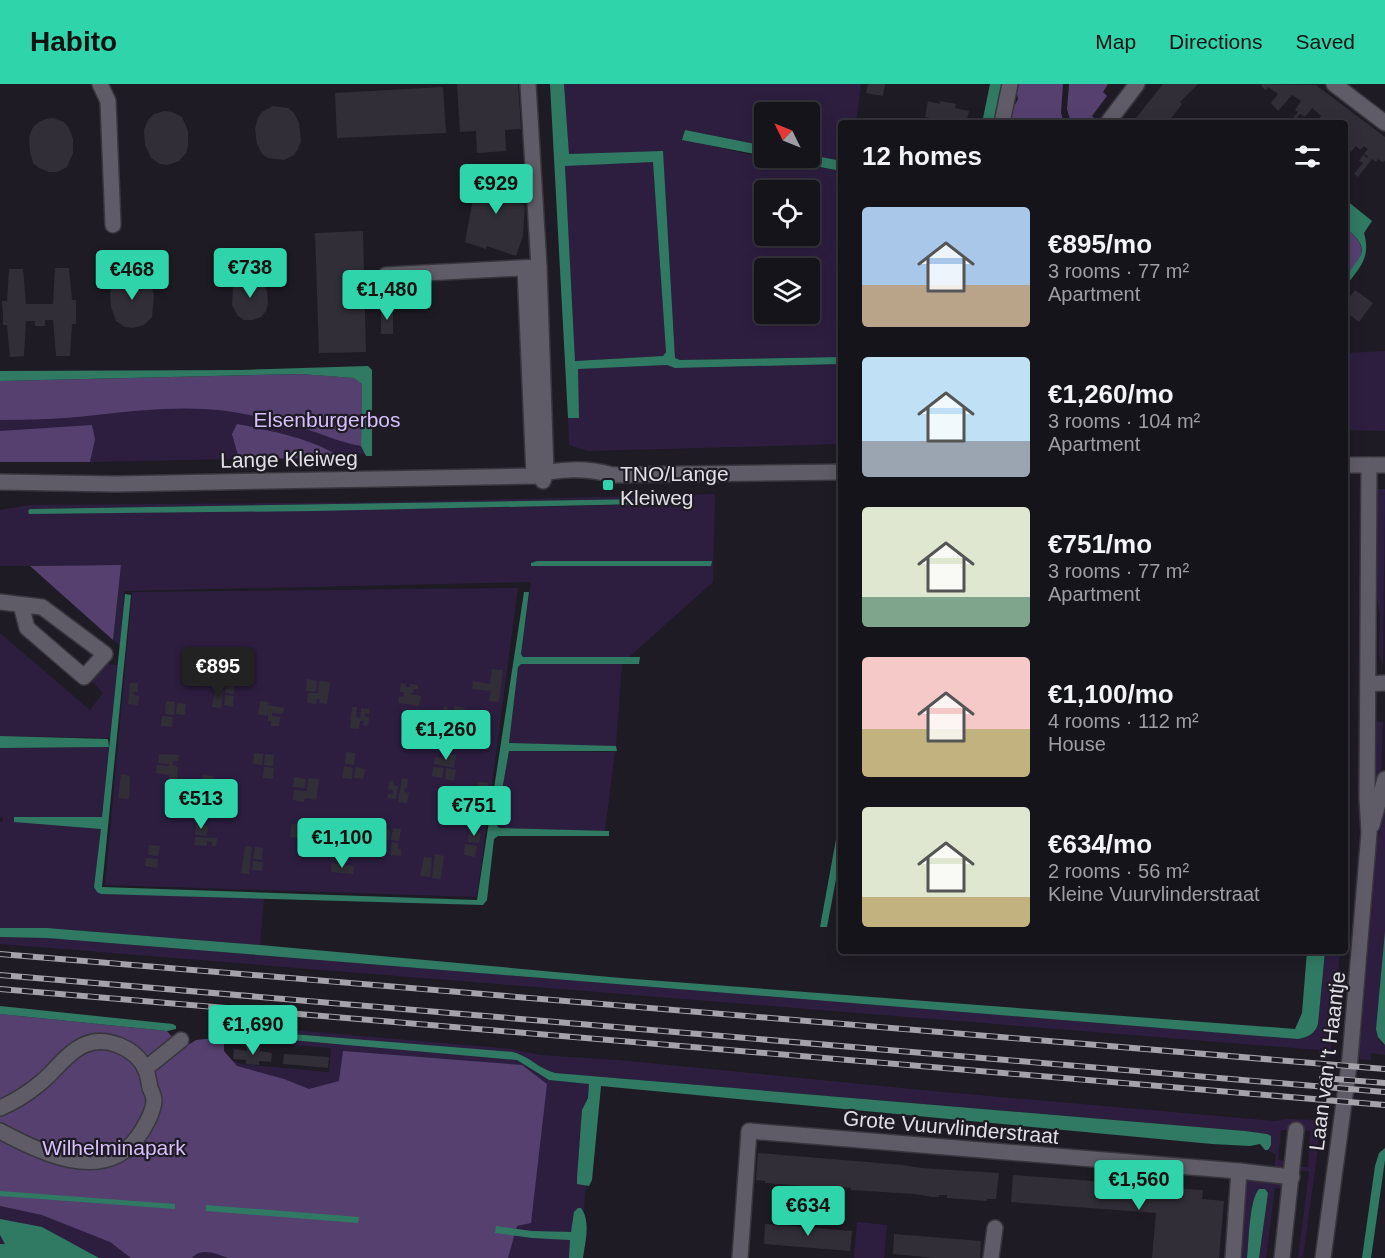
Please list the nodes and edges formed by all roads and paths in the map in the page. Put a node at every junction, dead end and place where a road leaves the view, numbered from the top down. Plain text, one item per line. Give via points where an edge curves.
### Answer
1 (100, 84) edge
2 (528, 84) edge
3 (1137, 84) edge
4 (1334, 84) edge
5 (1005, 85) edge
6 (1002, 120) edge
7 (1109, 120) edge
8 (1385, 123) edge
9 (113, 225) dead end
10 (532, 267) junction
11 (386, 275) dead end
12 (1348, 465) edge
13 (1377, 465) edge
14 (838, 472) edge
15 (541, 476) junction
16 (0, 482) edge
17 (45, 484) junction
18 (0, 491) edge
19 (0, 602) edge
20 (21, 605) junction
21 (1385, 683) edge
22 (1368, 684) junction
23 (1385, 779) edge
24 (1369, 833) junction
25 (181, 1040) dead end
26 (145, 1069) junction
27 (0, 1108) edge
28 (1296, 1130) dead end
29 (0, 1131) edge
30 (1239, 1171) junction
31 (1292, 1177) junction
32 (994, 1231) dead end
33 (740, 1258) edge
34 (991, 1258) edge
35 (1233, 1258) edge
36 (1282, 1258) edge
37 (1323, 1258) edge

1 - 9 street via 108,101
2 - 10 street
3 - 7 street
4 - 8 street
5 - 6 street
10 - 11 street
10 - 15 street
12 - 13 street
13 - 22 street, Laan van 't Haantje
14 - 15 street, Lange Kleiweg via 612,475 598,480
15 - 17 street, Lange Kleiweg
16 - 17 street, Lange Kleiweg
17 - 18 street, Lange Kleiweg
19 - 20 street
20 - 20 street via 42,607 105,654 84,677 27,628
21 - 22 street
22 - 24 street, Laan van 't Haantje
23 - 24 street, Laan van 't Haantje
24 - 37 street, Laan van 't Haantje via 1350,1058
25 - 26 street
26 - 27 street via 133,1054 118,1045 104,1041 84,1045 39,1085
26 - 29 street via 154,1101 144,1129 130,1148 113,1158 80,1162 59,1158
28 - 31 street
30 - 31 street, Grote Vuurvlinderstraat
30 - 33 street, Grote Vuurvlinderstraat via 749,1131
30 - 35 street
31 - 36 street
32 - 34 street

